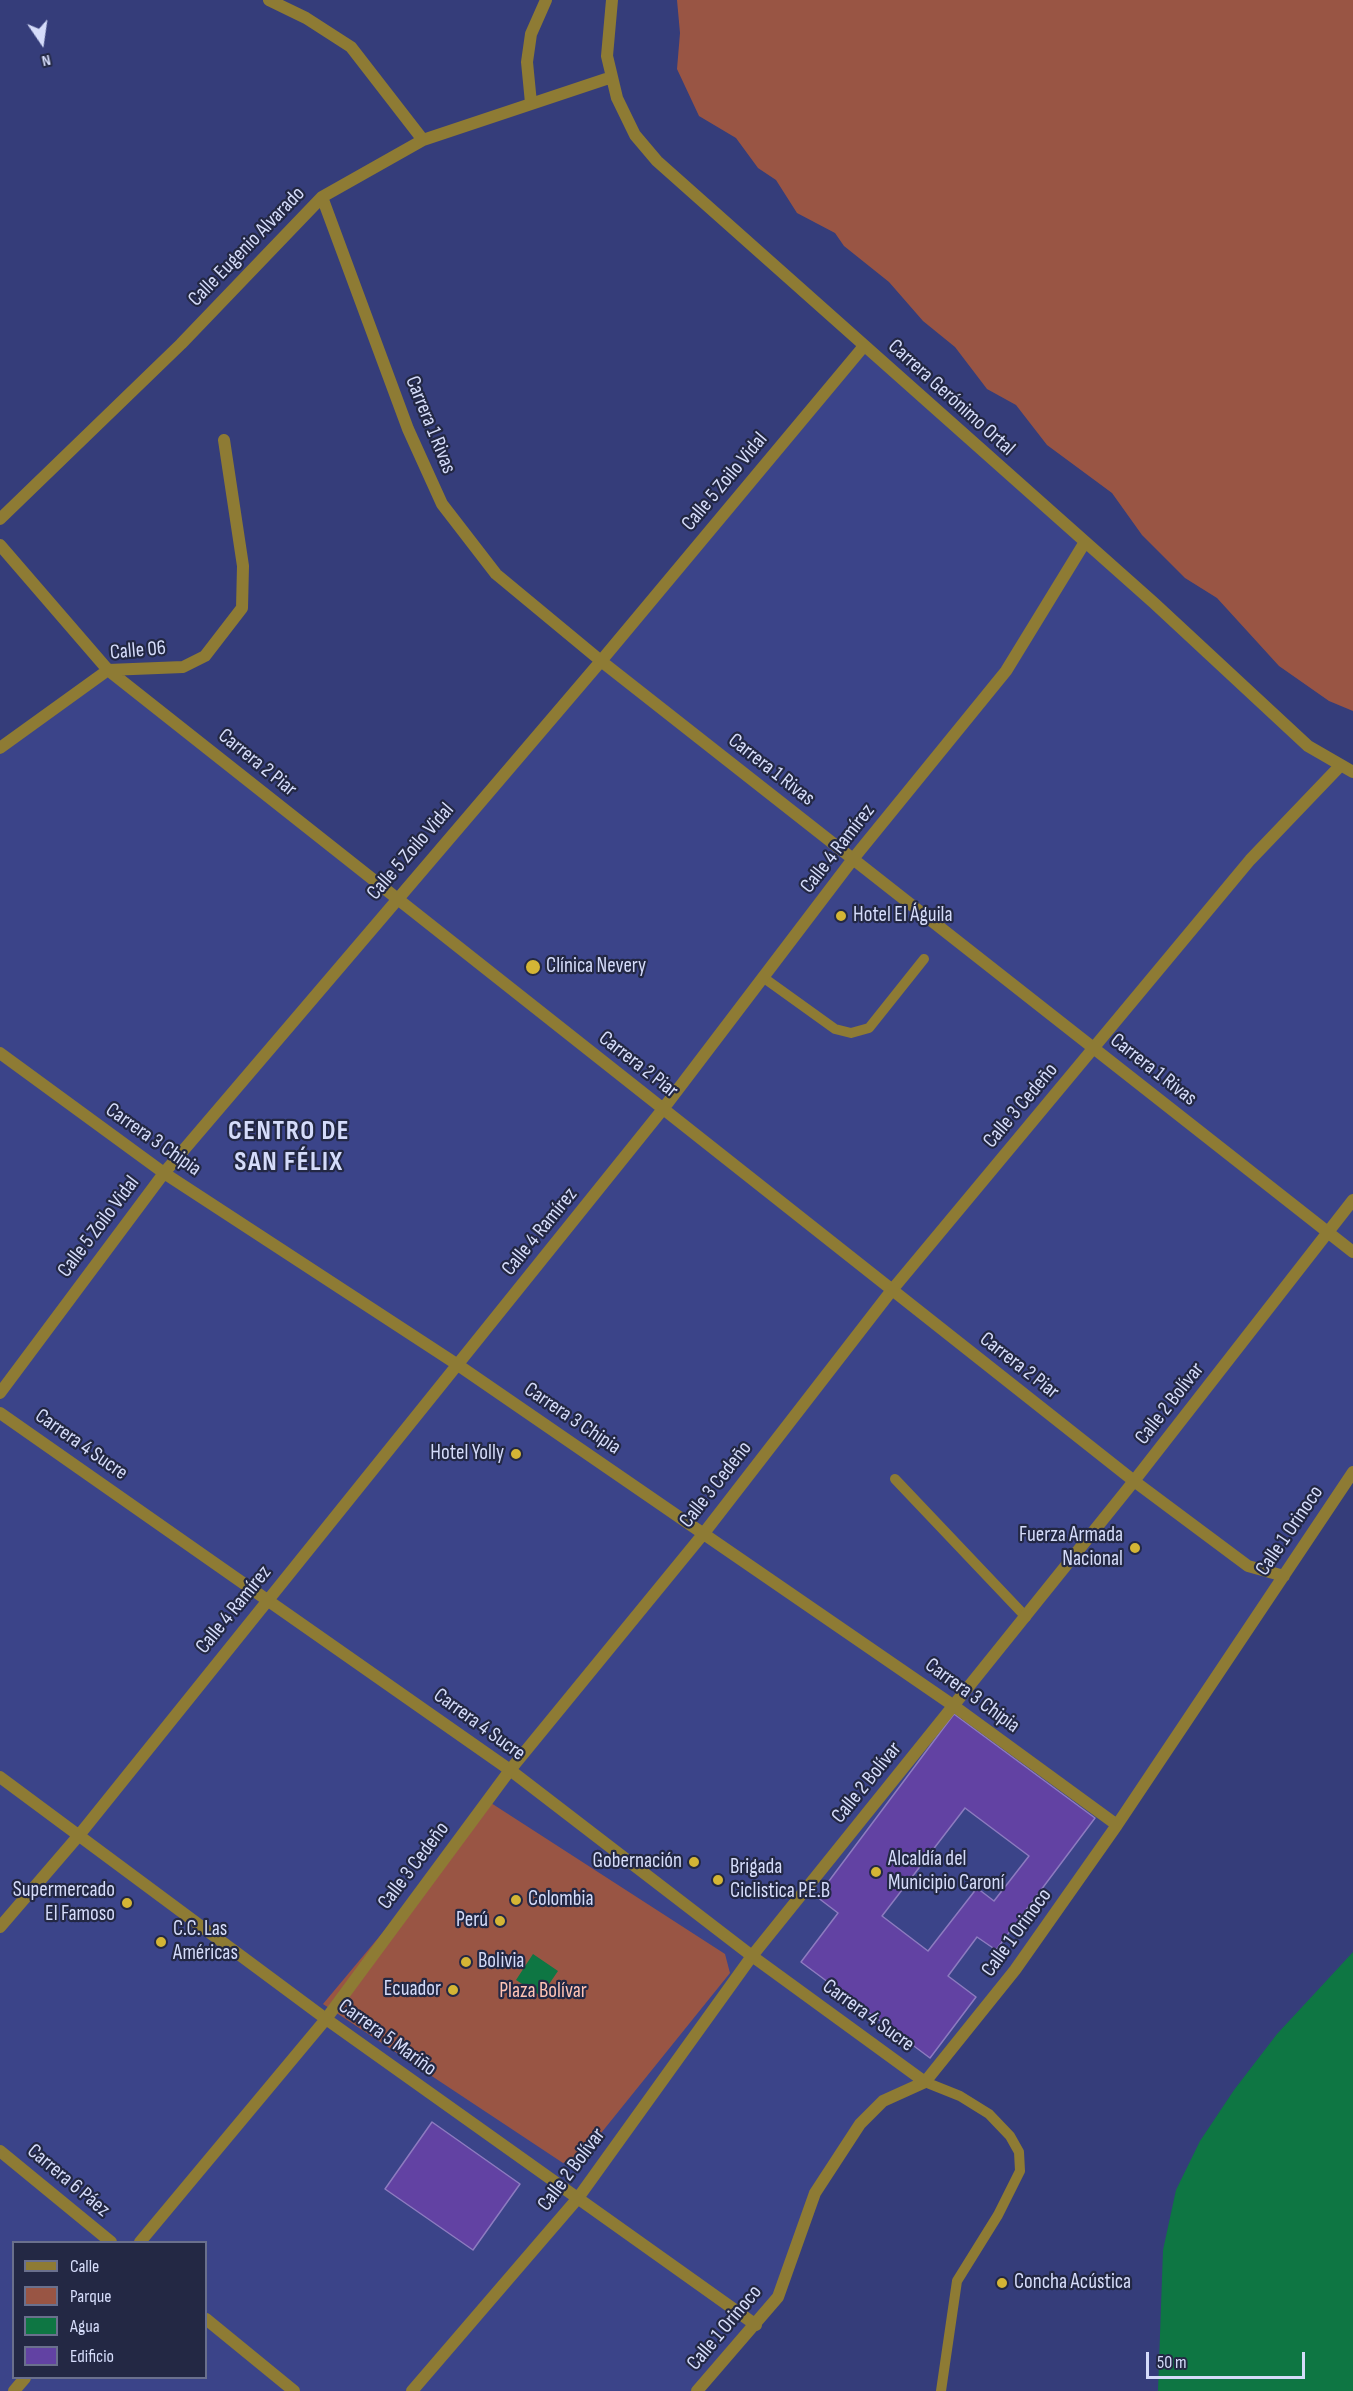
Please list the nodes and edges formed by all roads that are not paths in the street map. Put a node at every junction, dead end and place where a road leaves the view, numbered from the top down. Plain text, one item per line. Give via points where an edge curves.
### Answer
1 (269, 0) edge
2 (546, 0) edge
3 (612, 0) edge
4 (612, 78) junction
5 (531, 103) junction
6 (423, 140) junction
7 (322, 197) junction
8 (864, 346) junction
9 (224, 440) dead end
10 (0, 519) edge
11 (1085, 542) junction
12 (0, 545) edge
13 (601, 661) junction
14 (108, 670) junction
15 (0, 748) edge
16 (1340, 765) junction
17 (1353, 772) edge
18 (854, 860) junction
19 (396, 899) junction
20 (924, 958) dead end
21 (764, 978) junction
22 (1095, 1048) junction
23 (2, 1059) edge
24 (663, 1109) junction
25 (164, 1173) junction
26 (1353, 1200) edge
27 (1328, 1233) junction
28 (1353, 1252) edge
29 (892, 1290) junction
30 (458, 1365) junction
31 (0, 1393) edge
32 (0, 1413) edge
33 (1353, 1472) edge
34 (895, 1479) dead end
35 (1134, 1481) junction
36 (704, 1533) junction
37 (1284, 1575) junction
38 (267, 1598) junction
39 (1026, 1617) junction
40 (954, 1706) junction
41 (510, 1770) junction
42 (0, 1777) edge
43 (1117, 1825) junction
44 (80, 1834) junction
45 (0, 1927) edge
46 (752, 1956) junction
47 (326, 2019) junction
48 (925, 2082) junction
49 (0, 2151) edge
50 (578, 2198) junction
51 (110, 2241) edge
52 (141, 2241) edge
53 (207, 2320) edge
54 (756, 2325) junction
55 (24, 2379) edge
56 (14, 2391) edge
57 (294, 2391) edge
58 (412, 2391) edge
59 (697, 2391) edge
60 (941, 2391) edge

1 - 6 street via 351,47
2 - 5 street via 531,34 527,62
3 - 4 street, Carrera Gerónimo Ortal via 607,56
4 - 5 street, Calle Eugenio Alvarado
4 - 8 street, Carrera Gerónimo Ortal via 625,117 657,161
5 - 6 street, Calle Eugenio Alvarado
6 - 7 street, Calle Eugenio Alvarado
7 - 10 street, Calle Eugenio Alvarado via 182,344
7 - 13 street, Carrera 1 Rivas via 408,429 442,504 496,574
8 - 11 street, Carrera Gerónimo Ortal
8 - 13 street, Calle 5 Zoilo Vidal
9 - 14 street, Calle 06 via 243,566 242,608 205,656 183,667
11 - 16 street, Carrera Gerónimo Ortal via 1308,746
11 - 18 street, Calle 4 Ramírez via 1006,671
12 - 14 street, Carrera 2 Piar
13 - 18 street, Carrera 1 Rivas
13 - 19 street, Calle 5 Zoilo Vidal
14 - 15 street, Calle 06
14 - 19 street, Carrera 2 Piar
16 - 17 street, Carrera Gerónimo Ortal
16 - 22 street, Calle 3 Cedeño via 1250,860
18 - 21 street, Calle 4 Ramírez
18 - 22 street, Carrera 1 Rivas
19 - 24 street, Carrera 2 Piar
19 - 25 street, Calle 5 Zoilo Vidal
20 - 21 lane via 869,1028 851,1033 835,1029
21 - 24 street, Calle 4 Ramírez
22 - 27 street, Carrera 1 Rivas
22 - 29 street, Calle 3 Cedeño
23 - 25 street, Carrera 3 Chipia
24 - 29 street, Carrera 2 Piar
24 - 30 street, Calle 4 Ramírez
25 - 30 street, Carrera 3 Chipia
25 - 31 street, Calle 5 Zoilo Vidal
26 - 27 street, Calle 2 Bolívar
27 - 28 street, Carrera 1 Rivas
27 - 35 street, Calle 2 Bolívar
29 - 35 street, Carrera 2 Piar
29 - 36 street, Calle 3 Cedeño
30 - 36 street, Carrera 3 Chipia
30 - 38 street, Calle 4 Ramírez
32 - 38 street, Carrera 4 Sucre
33 - 37 street, Calle 1 Orinoco
34 - 39 lane
35 - 37 street, Carrera 2 Piar via 1248,1566
35 - 39 street, Calle 2 Bolívar
36 - 40 street, Carrera 3 Chipia
36 - 41 street, Calle 3 Cedeño
37 - 43 street, Calle 1 Orinoco
38 - 41 street, Carrera 4 Sucre
38 - 44 street, Calle 4 Ramírez
39 - 40 street, Calle 2 Bolívar
40 - 43 street, Carrera 3 Chipia
40 - 46 street, Calle 2 Bolívar
41 - 46 street, Carrera 4 Sucre
41 - 47 street, Calle 3 Cedeño
42 - 44 street, Carrera 5 Mariño
43 - 48 street, Calle 1 Orinoco via 1015,1970
44 - 45 street, Calle 4 Ramírez
44 - 47 street, Carrera 5 Mariño
46 - 48 street, Carrera 4 Sucre
46 - 50 street, Calle 2 Bolívar
47 - 50 street, Carrera 5 Mariño
47 - 52 street, Calle 3 Cedeño
48 - 54 street, Calle 1 Orinoco via 883,2101 860,2124 815,2193 778,2297
48 - 60 lane via 960,2096 989,2114 1019,2152 1020,2171 957,2281
49 - 51 street, Carrera 6 Páez
50 - 54 street, Carrera 5 Mariño
50 - 58 street, Calle 2 Bolívar
53 - 57 street
54 - 59 street, Calle 1 Orinoco
55 - 56 street

